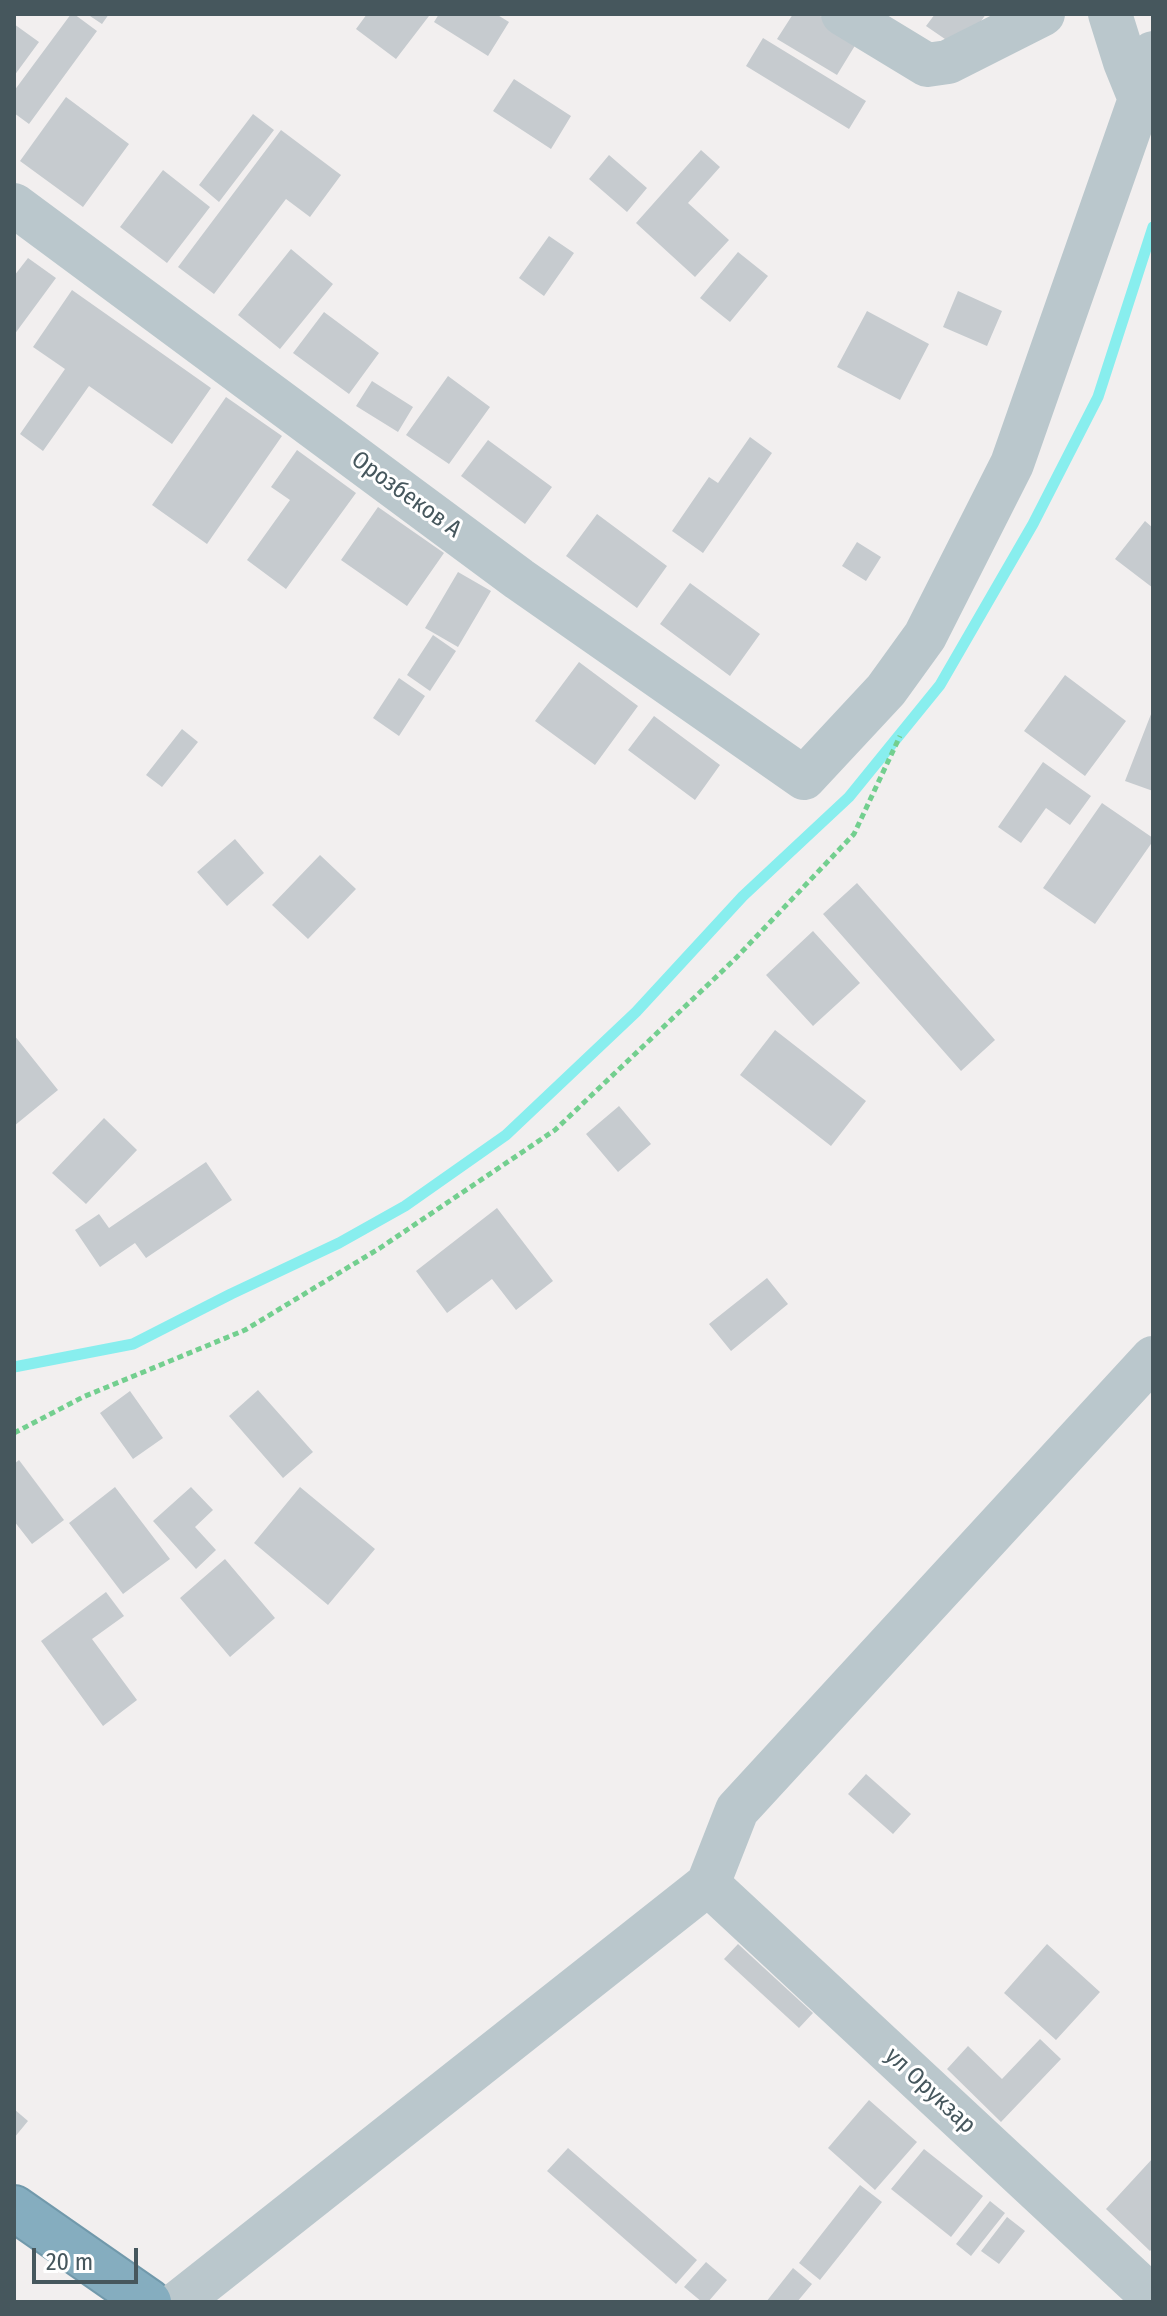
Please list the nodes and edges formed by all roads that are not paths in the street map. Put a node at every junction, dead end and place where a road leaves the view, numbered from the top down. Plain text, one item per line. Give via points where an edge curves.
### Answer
1 (843, 14) edge
2 (1043, 14) edge
3 (1110, 14) edge
4 (1153, 53) edge
5 (1140, 99) junction
6 (14, 205) edge
7 (1153, 1358) edge
8 (708, 1884) junction
9 (14, 2208) edge
10 (1153, 2298) edge
11 (149, 2302) edge
12 (179, 2302) edge

1 - 2 street via 927,65 948,62
3 - 5 street
4 - 5 street
5 - 6 street, Орозбеков А via 1012,464 925,636 886,690 804,778 519,579
7 - 8 street via 737,1810
8 - 10 street, ул Орукзар
8 - 12 street
9 - 11 highway

